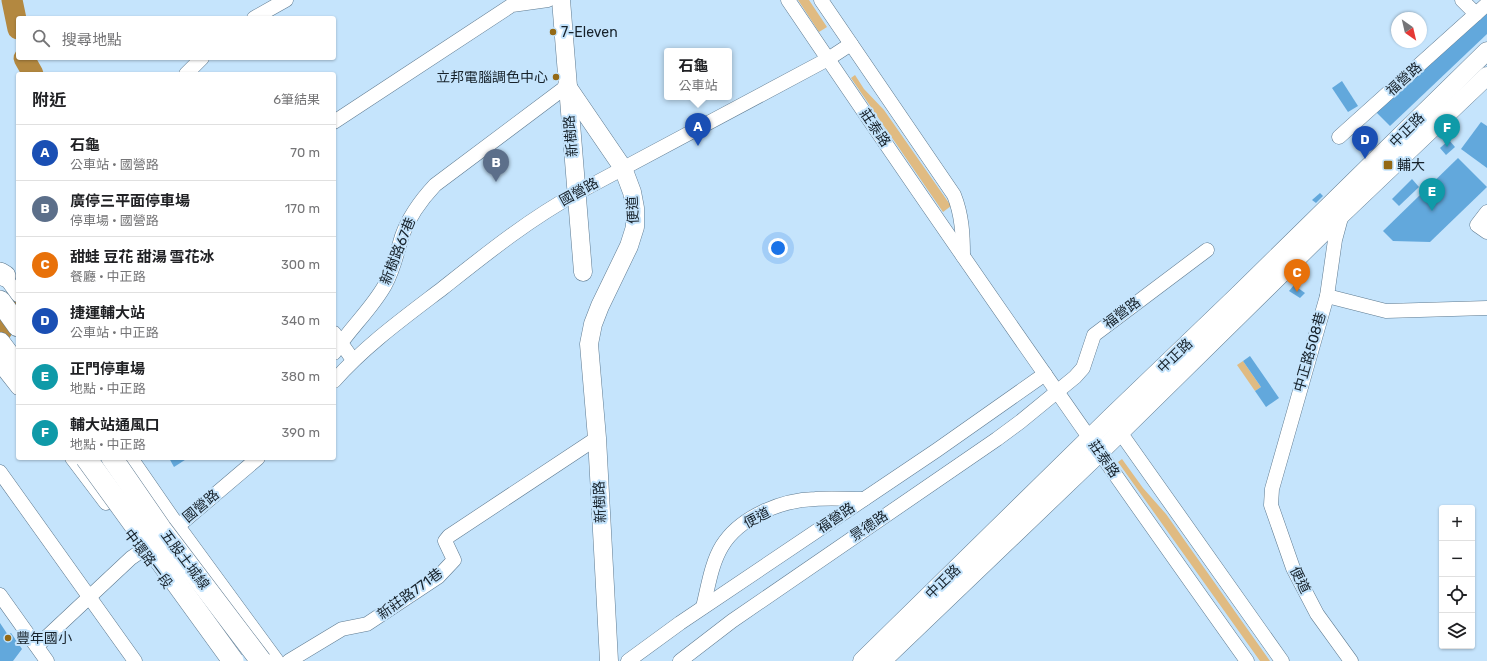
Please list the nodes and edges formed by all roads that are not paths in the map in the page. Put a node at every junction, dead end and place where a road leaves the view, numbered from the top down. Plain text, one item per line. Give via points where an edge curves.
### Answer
1 (286, 0) edge
2 (548, 0) edge
3 (560, 0) edge
4 (788, 0) edge
5 (821, 0) edge
6 (1462, 0) edge
7 (1487, 4) edge
8 (1476, 14) junction
9 (258, 16) edge
10 (851, 44) junction
11 (1487, 51) edge
12 (828, 59) junction
13 (200, 60) edge
14 (188, 72) edge
15 (1487, 76) edge
16 (567, 86) junction
17 (336, 121) edge
18 (592, 123) junction
19 (570, 128) junction
20 (1339, 137) dead end
21 (623, 168) junction
22 (577, 193) junction
23 (1487, 212) edge
24 (1342, 214) junction
25 (1482, 229) edge
26 (1207, 250) dead end
27 (963, 256) junction
28 (583, 272) dead end
29 (1, 274) edge
30 (16, 293) edge
31 (1327, 296) junction
32 (0, 301) edge
33 (1487, 308) edge
34 (16, 323) edge
35 (0, 343) edge
36 (336, 343) edge
37 (589, 344) joint
38 (353, 360) junction
39 (16, 364) edge
40 (0, 366) edge
41 (1044, 374) junction
42 (336, 379) edge
43 (16, 386) edge
44 (1056, 391) junction
45 (1114, 425) junction
46 (596, 438) junction
47 (1094, 446) junction
48 (74, 460) edge
49 (87, 460) edge
50 (113, 460) edge
51 (132, 460) edge
52 (256, 460) edge
53 (0, 472) edge
54 (1272, 489) joint
55 (864, 499) junction
56 (178, 526) junction
57 (142, 550) junction
58 (0, 595) edge
59 (89, 597) junction
60 (703, 607) junction
61 (37, 646) junction
62 (48, 661) edge
63 (134, 661) edge
64 (223, 661) edge
65 (233, 661) edge
66 (262, 661) edge
67 (277, 661) edge
68 (289, 661) edge
69 (609, 661) edge
70 (628, 661) edge
71 (680, 661) edge
72 (862, 661) edge
73 (882, 661) edge
74 (1247, 661) edge
75 (1282, 661) edge
76 (1351, 661) edge

1 - 9 street
2 - 17 street via 512,5
3 - 16 main road, 新樹路
4 - 12 street, 莊泰路
5 - 10 street, 莊泰路
6 - 8 street
7 - 8 street, 福營路
8 - 20 street, 福營路
10 - 12 street, 國營路
10 - 27 street, 莊泰路 via 954,195 962,223
11 - 45 main road, 中正路 via 1238,295
12 - 21 street, 國營路
12 - 27 street, 莊泰路
13 - 14 street
15 - 24 main road, 中正路
16 - 18 main road, 便道
16 - 19 main road, 新樹路
16 - 36 street, 新樹路67巷 via 435,185 426,195 410,217 402,234 386,284 375,301
18 - 19 street
18 - 21 main road, 便道
19 - 22 main road, 新樹路
21 - 22 street, 國營路
21 - 37 main road, 便道 via 632,192 635,227 629,246 600,306
22 - 28 main road, 新樹路
22 - 38 street, 國營路 via 511,235
23 - 25 street
24 - 31 street, 中正路508巷 via 1335,240
24 - 45 main road, 中正路
26 - 44 street, 福營路 via 1094,335 1082,368 1075,377
27 - 41 street, 莊泰路
29 - 30 street
31 - 33 street via 1386,311
31 - 54 street, 中正路508巷
32 - 34 highway
35 - 39 highway
36 - 38 street
37 - 46 main road, 新樹路
38 - 42 street, 國營路
40 - 43 street
41 - 44 street, 莊泰路
41 - 55 street, 福營路
44 - 47 street, 莊泰路
44 - 71 street, 景德路 via 997,439 732,620
45 - 47 main road, 中正路
45 - 75 street, 莊泰路
46 - 68 street, 新莊路771巷 via 449,536 445,541 454,560 438,577 367,624 342,629
46 - 69 main road, 新樹路
47 - 72 main road, 中正路
47 - 73 main road, 中正路
47 - 74 street, 莊泰路
48 - 57 street, 中環路一段
49 - 65 highway, 五股土城線, bridge
50 - 66 highway, 五股土城線, bridge via 161,529
51 - 56 street
52 - 56 street, 國營路
53 - 59 street
54 - 76 street, 便道 via 1271,505 1293,568 1316,614
55 - 60 street, 福營路
55 - 60 street, 便道 via 813,499 790,503 763,512 737,528 722,546
56 - 57 street, 國營路
56 - 67 street
57 - 59 street, 國營路
57 - 64 street, 中環路一段
58 - 61 street
59 - 61 street, 國營路
59 - 63 street
60 - 70 street, 福營路
61 - 62 street

